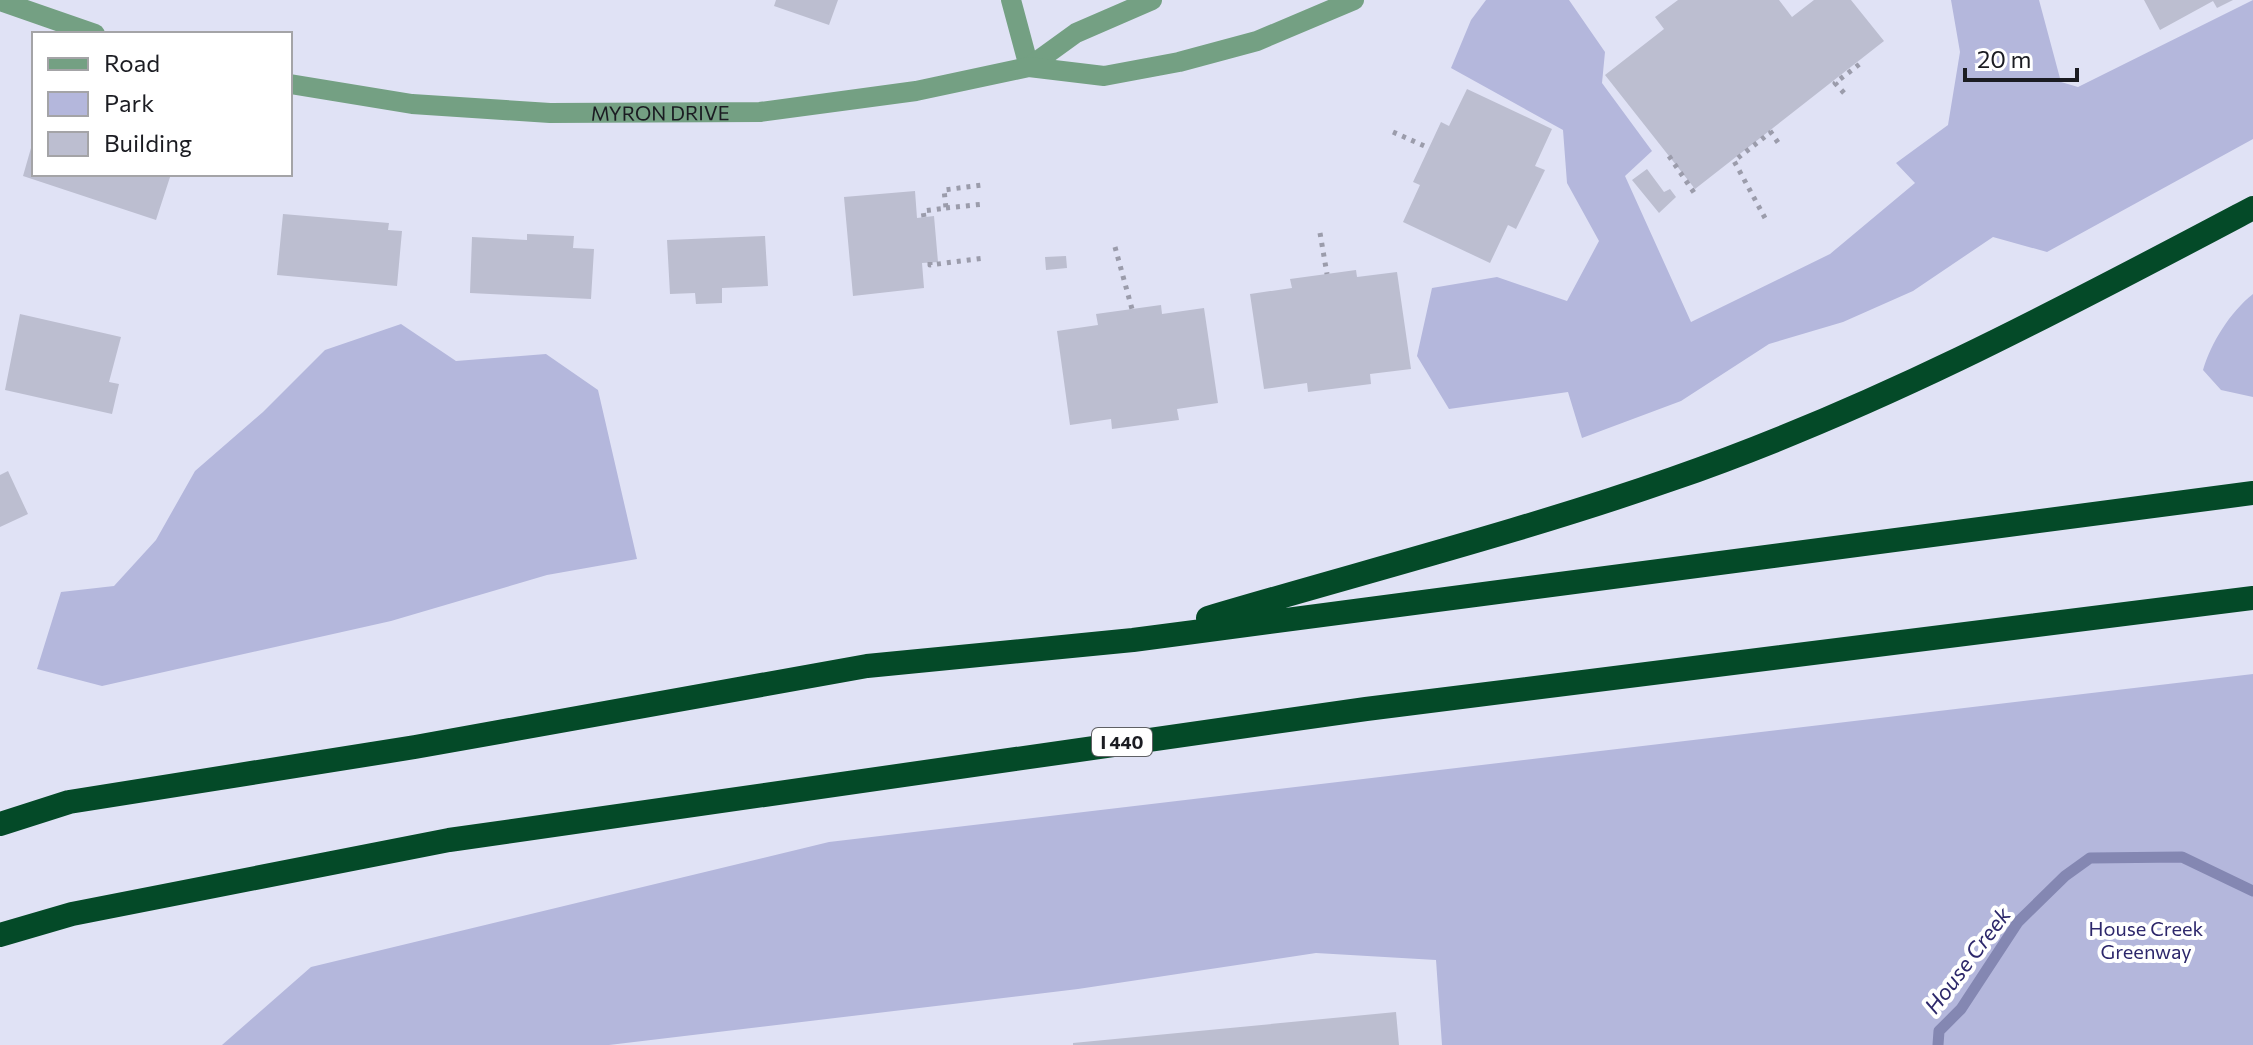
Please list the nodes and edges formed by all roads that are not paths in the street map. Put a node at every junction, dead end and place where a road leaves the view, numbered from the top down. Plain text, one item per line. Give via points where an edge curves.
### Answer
1 (1011, 0) edge
2 (1152, 0) edge
3 (1354, 0) edge
4 (0, 1) edge
5 (89, 32) edge
6 (1029, 67) junction
7 (292, 84) edge
8 (2253, 208) edge
9 (2253, 493) edge
10 (2253, 598) edge
11 (1133, 640) junction
12 (0, 824) edge
13 (0, 935) edge

1 - 6 street
2 - 6 street, MYRON DRIVE via 1076,33
3 - 6 street, MYRON DRIVE via 1257,41 1179,62 1104,76
4 - 5 street
6 - 7 street, MYRON DRIVE via 826,105 684,115 412,104
8 - 11 highway via 1976,352 1673,479
9 - 11 highway
10 - 13 highway, I 440 via 1366,709 449,840 72,914
11 - 12 highway via 867,666 69,802

